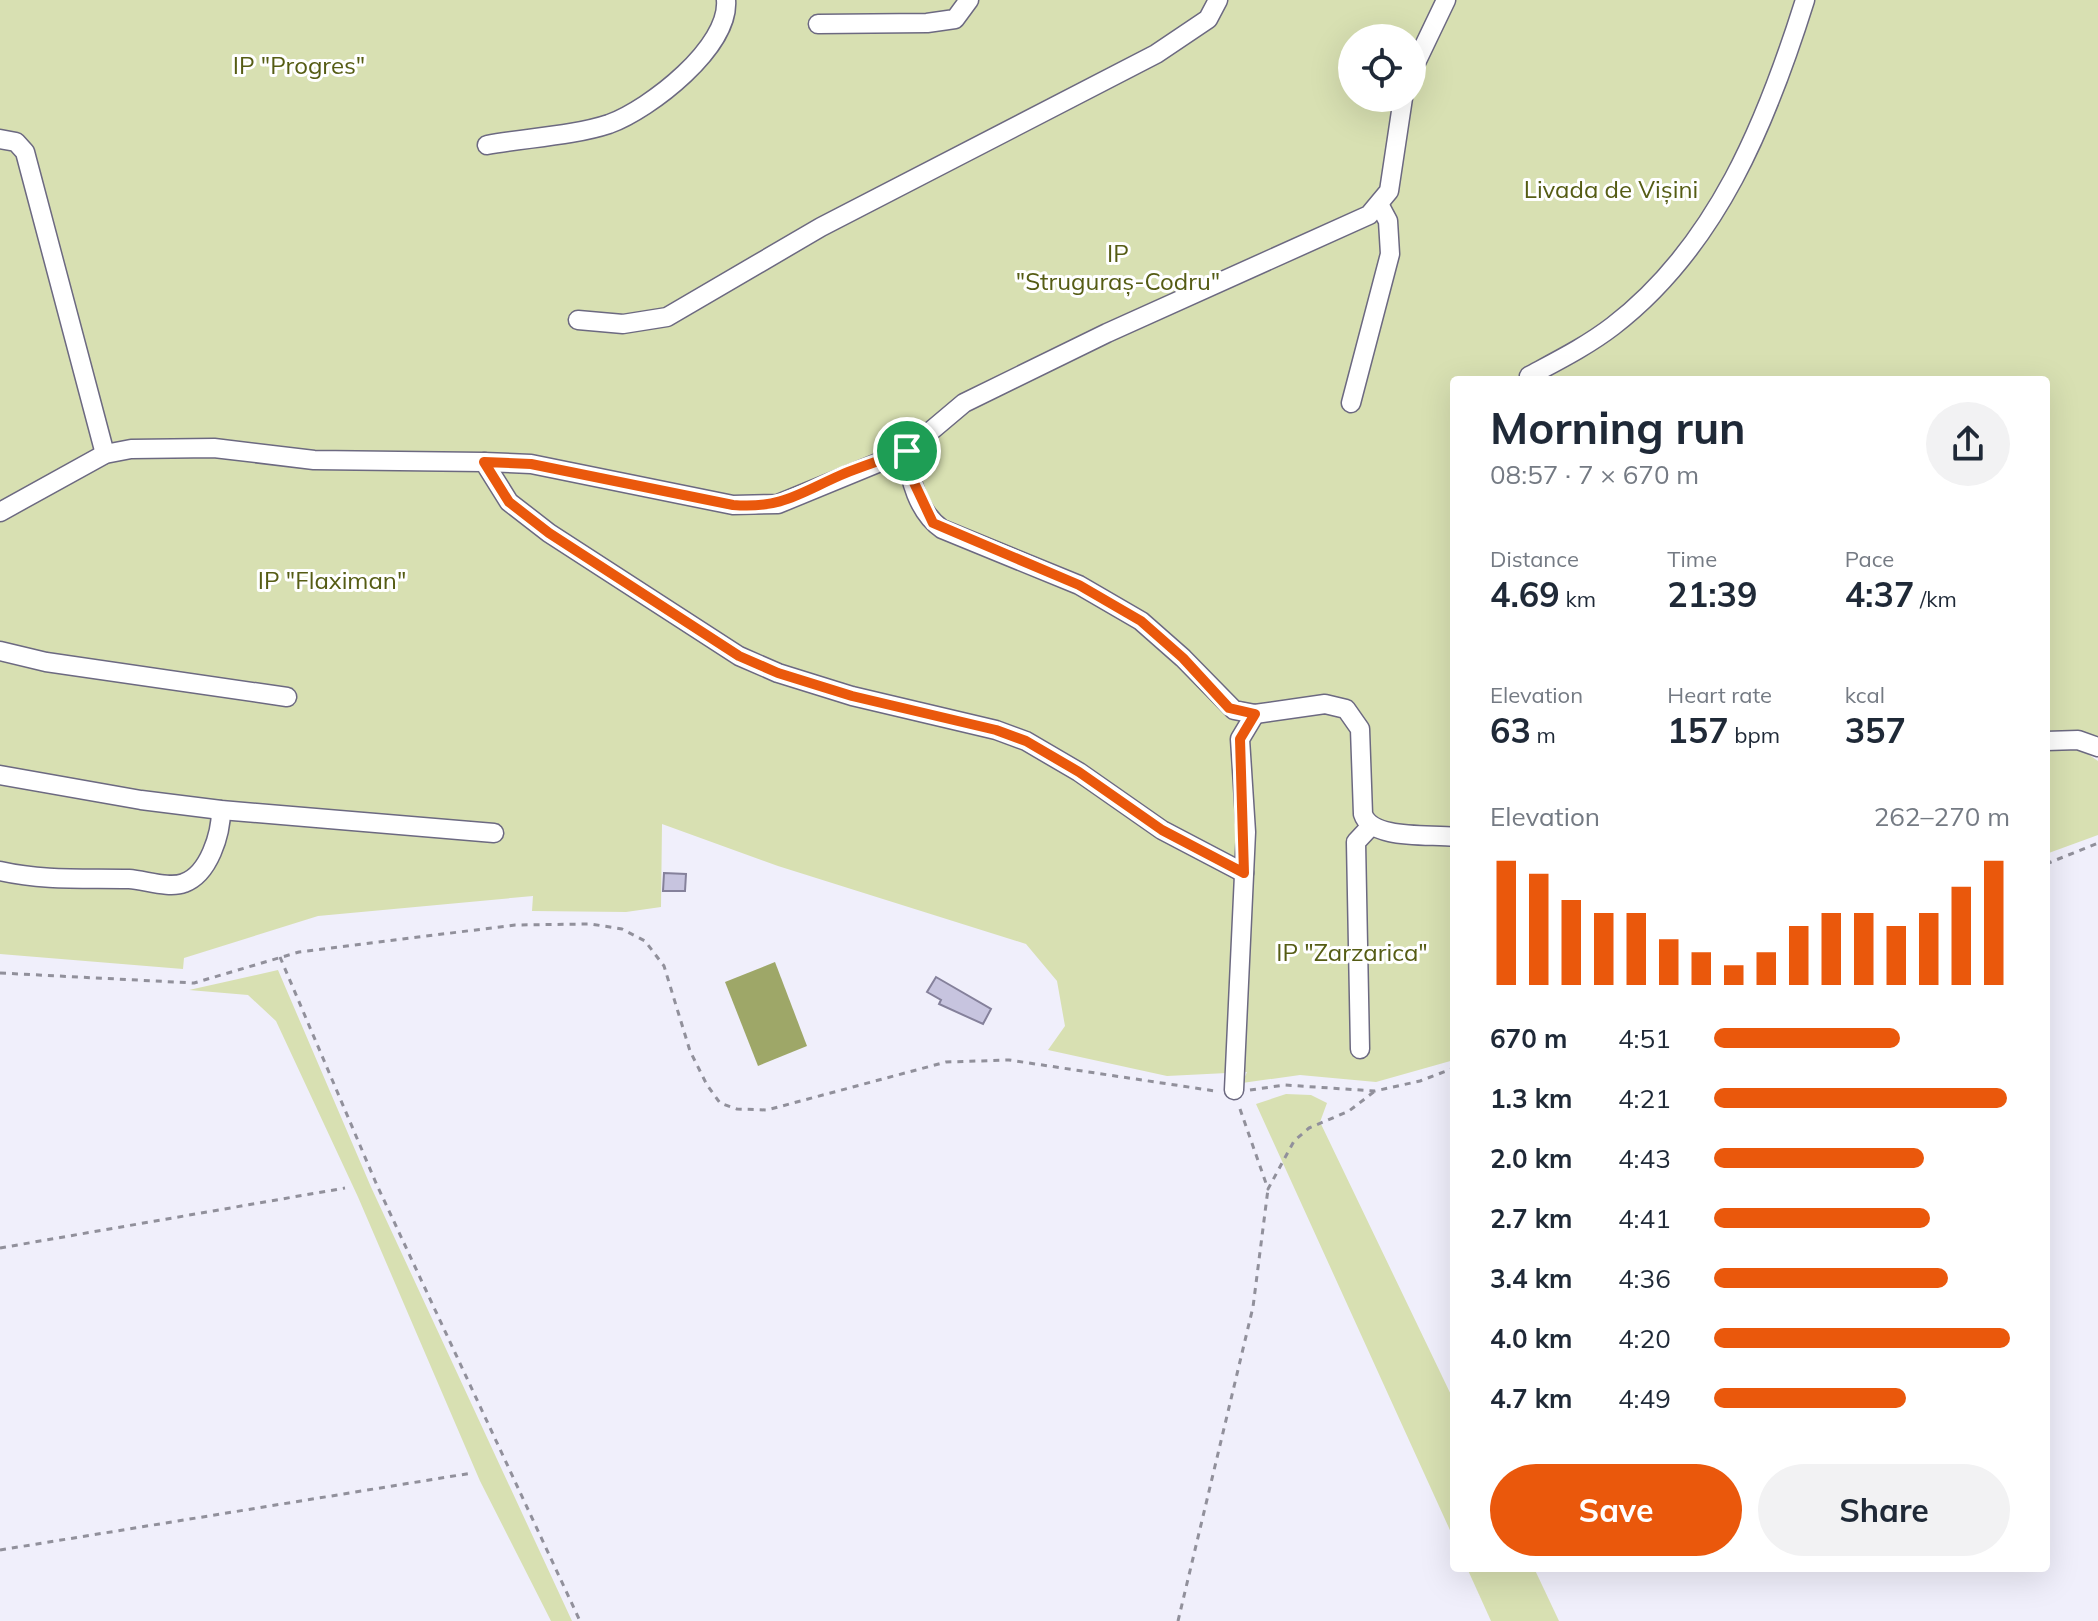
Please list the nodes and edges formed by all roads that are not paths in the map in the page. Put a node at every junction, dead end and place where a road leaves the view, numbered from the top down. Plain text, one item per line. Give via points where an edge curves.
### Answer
1 (726, 0) edge
2 (969, 0) edge
3 (1218, 0) edge
4 (1446, 0) edge
5 (1805, 0) edge
6 (818, 24) dead end
7 (1426, 42) edge
8 (1401, 112) edge
9 (0, 139) edge
10 (487, 145) dead end
11 (1380, 206) junction
12 (578, 320) dead end
13 (1529, 376) dead end
14 (1351, 403) dead end
15 (907, 451) junction
16 (105, 454) junction
17 (484, 462) junction
18 (0, 512) edge
19 (0, 651) edge
20 (287, 697) dead end
21 (1255, 714) junction
22 (2050, 741) edge
23 (2098, 747) edge
24 (0, 775) edge
25 (221, 810) junction
26 (1370, 827) junction
27 (494, 833) dead end
28 (1450, 837) edge
29 (0, 871) edge
30 (1244, 873) junction
31 (1360, 1049) dead end
32 (1234, 1090) road end

1 - 10 street via 727,16 701,58 673,84 609,123
2 - 6 street via 955,19
3 - 12 street via 1208,19 1156,54 821,227 667,317 623,324
4 - 7 street
5 - 13 street via 1752,147 1683,255 1614,325
8 - 11 street via 1391,183
9 - 16 street via 16,142 25,152
11 - 14 street via 1388,221 1390,254
11 - 15 street via 964,403
15 - 17 street via 796,498 761,506 733,505 531,464
15 - 21 street via 909,472 933,523 1079,585 1141,621 1229,708
16 - 17 street via 202,447 314,460
16 - 18 street
17 - 30 street via 509,502 549,533 739,656 852,696 1026,741 1162,830
19 - 20 street
21 - 26 street via 1325,704 1351,714 1360,729 1363,814
21 - 30 street via 1240,739
22 - 23 street via 2078,740
24 - 25 street
25 - 27 street
25 - 29 street via 209,858 194,878 180,885 32,878
26 - 28 street
26 - 31 street via 1356,842
30 - 32 street

